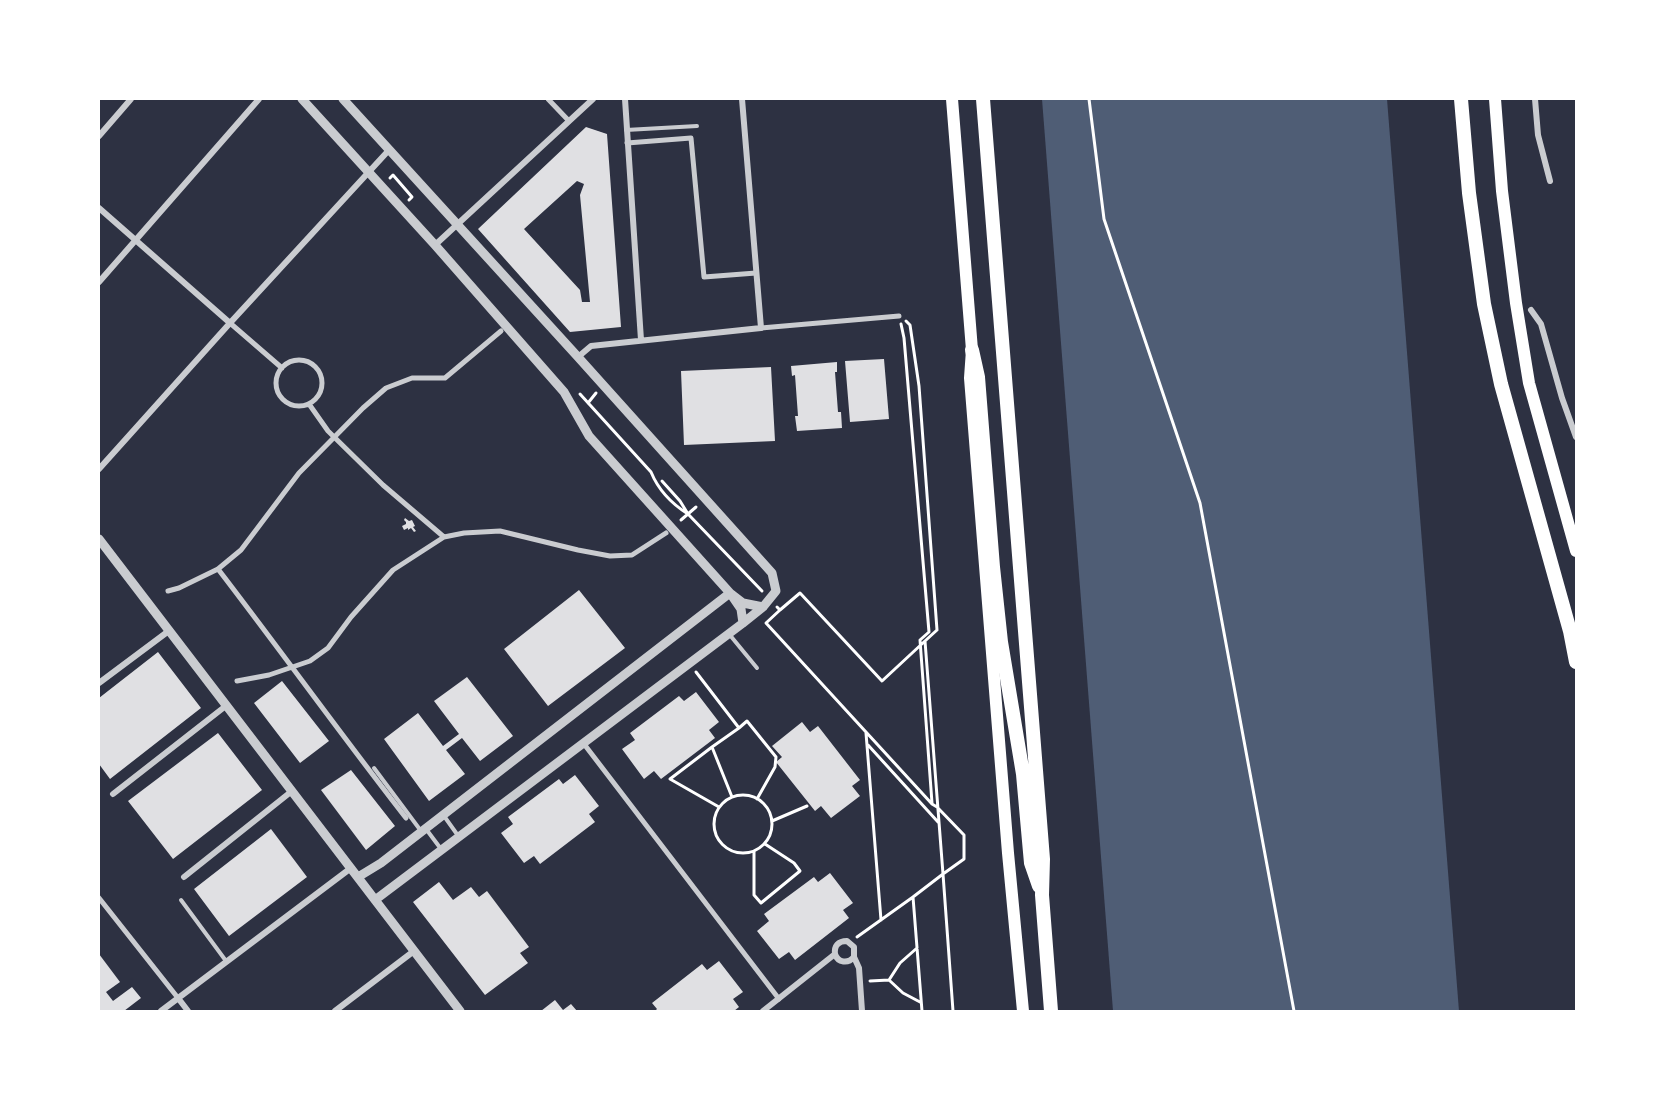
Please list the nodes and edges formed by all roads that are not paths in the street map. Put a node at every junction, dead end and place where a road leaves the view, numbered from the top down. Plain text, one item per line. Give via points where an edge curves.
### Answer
1 (130, 99) edge
2 (259, 99) edge
3 (302, 99) edge
4 (343, 99) edge
5 (548, 99) edge
6 (593, 99) edge
7 (625, 99) edge
8 (742, 99) edge
9 (952, 99) edge
10 (983, 99) edge
11 (1461, 99) edge
12 (1495, 99) edge
13 (1535, 99) edge
14 (569, 121) junction
15 (697, 126) dead end
16 (626, 130) junction
17 (99, 136) edge
18 (627, 143) junction
19 (389, 150) junction
20 (368, 172) junction
21 (1550, 181) dead end
22 (99, 208) edge
23 (456, 224) junction
24 (136, 240) junction
25 (435, 245) junction
26 (756, 273) junction
27 (99, 282) edge
28 (1532, 310) dead end
29 (899, 316) road end
30 (230, 323) junction
31 (761, 328) junction
32 (501, 331) dead end
33 (641, 340) junction
34 (972, 350) junction
35 (578, 357) junction
36 (282, 368) junction
37 (309, 404) junction
38 (335, 437) junction
39 (1576, 437) edge
40 (99, 469) edge
41 (669, 531) junction
42 (444, 537) junction
43 (99, 539) edge
44 (1576, 551) edge
45 (218, 569) junction
46 (168, 591) dead end
47 (730, 593) junction
48 (763, 607) junction
49 (743, 623) junction
50 (170, 630) junction
51 (729, 633) junction
52 (1576, 662) edge
53 (292, 668) junction
54 (757, 668) dead end
55 (237, 681) dead end
56 (99, 683) edge
57 (227, 705) junction
58 (584, 744) junction
59 (374, 768) dead end
60 (292, 791) junction
61 (113, 794) dead end
62 (443, 815) junction
63 (406, 818) dead end
64 (423, 830) junction
65 (460, 837) junction
66 (442, 850) junction
67 (351, 868) junction
68 (184, 877) dead end
69 (358, 877) junction
70 (1042, 895) junction
71 (99, 898) edge
72 (181, 900) dead end
73 (375, 900) junction
74 (414, 951) junction
75 (835, 954) junction
76 (854, 957) junction
77 (226, 962) junction
78 (178, 998) junction
79 (779, 999) junction
80 (161, 1011) edge
81 (188, 1011) edge
82 (335, 1011) edge
83 (460, 1011) edge
84 (763, 1011) edge
85 (862, 1011) edge
86 (1023, 1011) edge
87 (1051, 1011) edge

1 - 17 street
2 - 24 street
3 - 20 street
4 - 19 street
5 - 14 street
6 - 14 street
7 - 16 street
8 - 26 street
9 - 34 highway
10 - 70 highway via 1043,859
11 - 52 highway via 1484,304 1501,384
12 - 44 highway via 1510,258 1529,383
13 - 21 street via 1538,135
14 - 23 street
15 - 16 lane
16 - 18 street
18 - 26 street via 691,138 704,277
18 - 33 street
19 - 20 street
19 - 23 street
20 - 25 street
20 - 30 street
22 - 24 street
23 - 25 street
23 - 35 street
24 - 27 street
24 - 30 street
25 - 41 street via 564,392 589,436
26 - 31 street
28 - 39 street via 1541,324
29 - 31 street
30 - 36 street
30 - 40 street
31 - 33 street
32 - 38 street via 445,378 412,378 386,388
33 - 35 street via 591,345
34 - 70 highway via 978,377 1001,642 1023,774 1031,863
34 - 86 highway via 970,378
35 - 48 street via 771,573 776,591
36 - 37 street via 276,382 280,397 293,406
36 - 37 street via 302,361 315,367 322,380 320,394
37 - 38 street
38 - 42 street
38 - 45 street via 300,473 241,550
41 - 42 street via 632,555 610,556 500,531
41 - 47 street
42 - 53 street via 393,570 327,648
43 - 50 street
45 - 46 street
45 - 53 street
47 - 48 street via 743,603
47 - 49 street via 741,609
47 - 62 street
48 - 49 street
49 - 51 street
50 - 56 street
50 - 57 street
51 - 54 lane
51 - 58 street
53 - 55 street
53 - 63 street
57 - 60 street
57 - 61 street
58 - 65 street
58 - 79 street
59 - 64 lane
60 - 67 street
60 - 68 street
62 - 64 street
62 - 65 lane
64 - 66 lane
64 - 69 street
65 - 66 street
66 - 73 street
67 - 69 street
67 - 77 street
69 - 73 street
70 - 87 highway
71 - 78 street
72 - 77 lane
73 - 74 street
74 - 82 street
74 - 83 street
75 - 76 street via 845,962
75 - 76 street via 840,942 850,942
75 - 79 street
76 - 85 street via 859,968
77 - 78 street
78 - 80 street
78 - 81 street
79 - 84 street

